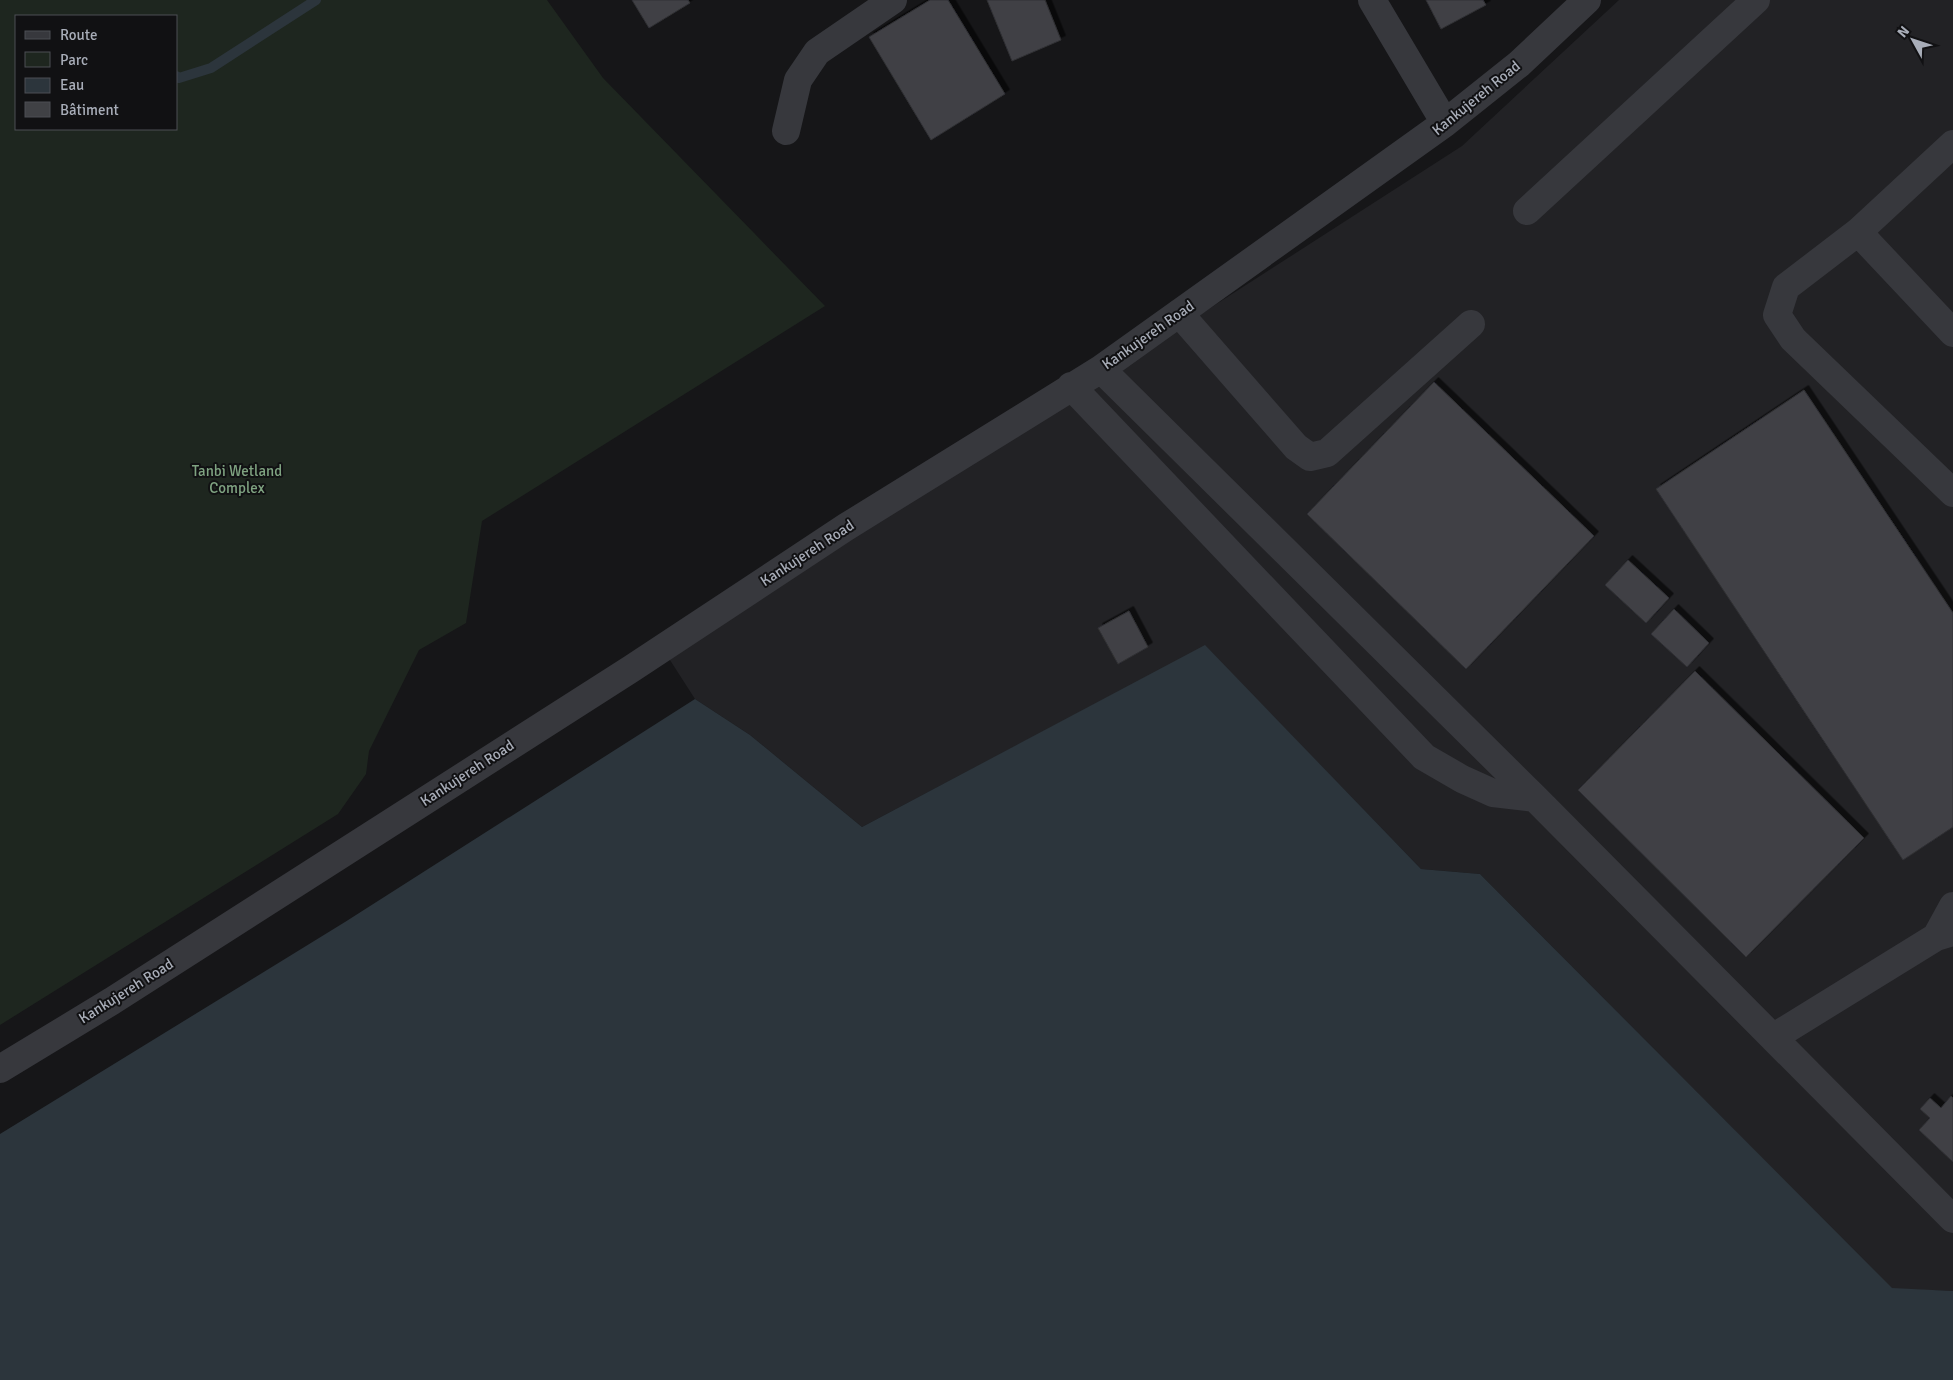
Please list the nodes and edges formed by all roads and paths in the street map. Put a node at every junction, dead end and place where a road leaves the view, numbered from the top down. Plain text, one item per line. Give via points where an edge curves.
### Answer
1 (893, 0) edge
2 (1372, 0) edge
3 (1587, 0) edge
4 (1756, 0) edge
5 (1445, 123) junction
6 (786, 131) dead end
7 (1953, 144) edge
8 (1526, 211) dead end
9 (1858, 232) junction
10 (1179, 313) junction
11 (1471, 324) dead end
12 (1953, 333) edge
13 (1101, 369) junction
14 (1071, 386) junction
15 (1953, 493) edge
16 (1535, 798) junction
17 (1953, 906) edge
18 (1945, 935) edge
19 (1774, 1037) junction
20 (0, 1069) edge
21 (1953, 1219) edge

1 - 6 street via 817,52 798,80
2 - 5 street
3 - 5 street, Kankujereh Road via 1519,64
4 - 8 street
5 - 10 street, Kankujereh Road
7 - 9 street
9 - 12 street
9 - 15 street via 1786,287 1777,315 1793,339
10 - 11 street via 1296,447 1310,457 1327,453
10 - 13 street, Kankujereh Road
13 - 14 street, Kankujereh Road
13 - 16 street
14 - 16 street via 1424,757 1493,793
14 - 20 street, Kankujereh Road via 846,527 631,669 112,1001
16 - 19 street
17 - 18 street
18 - 19 street
19 - 21 street

